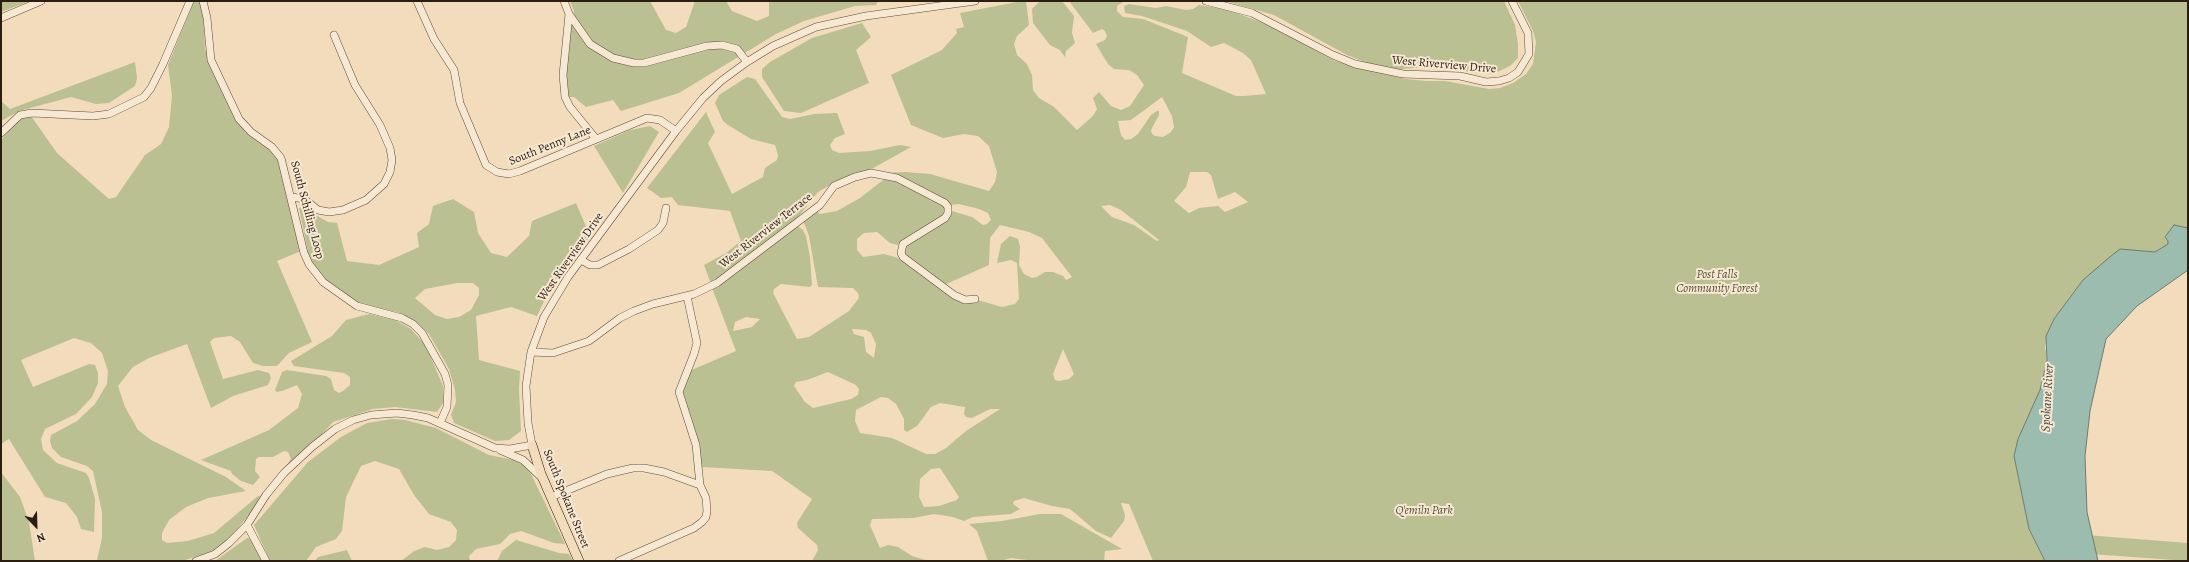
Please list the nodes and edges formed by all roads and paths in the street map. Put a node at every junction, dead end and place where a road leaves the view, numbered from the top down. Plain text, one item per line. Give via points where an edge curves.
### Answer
1 (41, 1) edge
2 (190, 1) edge
3 (203, 1) edge
4 (417, 1) edge
5 (564, 1) edge
6 (975, 1) edge
7 (1206, 1) edge
8 (1512, 1) edge
9 (569, 14) junction
10 (1, 18) edge
11 (334, 35) dead end
12 (747, 62) junction
13 (676, 131) junction
14 (1, 133) edge
15 (596, 139) junction
16 (292, 198) junction
17 (666, 208) dead end
18 (581, 260) junction
19 (687, 296) junction
20 (975, 299) dead end
21 (531, 352) junction
22 (440, 423) junction
23 (487, 445) junction
24 (532, 445) junction
25 (544, 480) junction
26 (700, 485) junction
27 (551, 497) junction
28 (247, 525) junction
29 (196, 561) edge
30 (266, 561) edge
31 (579, 561) edge
32 (619, 561) edge

1 - 10 street
2 - 14 street via 163,64 144,97 109,114 20,115
3 - 16 street, South Schilling Loop via 211,60 239,118 281,158
4 - 15 street, South Penny Lane via 434,39 454,70 463,111 486,164 492,169 501,174 514,173
5 - 9 street
6 - 12 street, West Riverview Drive via 838,21 798,34
7 - 8 street, West Riverview Drive via 1252,13 1355,64 1403,74 1453,75 1486,82 1509,78 1518,72 1529,54 1528,33
9 - 12 street via 590,44 622,61 644,63 707,46 722,45 737,50
9 - 15 street via 562,74 565,98
11 - 16 street via 355,85 380,125 390,148 390,172 384,184 372,196 356,206 343,210 318,210 304,199
12 - 13 street, West Riverview Drive via 703,98
13 - 15 street, South Penny Lane via 660,120 647,118
13 - 18 street, West Riverview Drive
16 - 22 street, South Schilling Loop via 304,252 323,282 357,306 392,315 413,324 429,343 448,385 447,407
17 - 18 street via 663,223 658,230 629,249 598,265 590,265
18 - 21 street, West Riverview Drive via 552,300
19 - 20 street, West Riverview Terrace via 706,289 727,276 820,205 834,186 871,173 897,178 945,203 948,207 945,218 903,244 901,253 954,295 965,300
19 - 21 street, West Riverview Terrace via 634,311 620,318 596,338 583,344 553,353
19 - 26 street via 697,342 679,392 696,445
21 - 24 street, West Riverview Drive via 526,386
22 - 23 street
22 - 28 street via 428,418 397,413 371,415 335,429 284,473
23 - 24 street via 503,449
23 - 25 street via 523,460
24 - 25 main road, South Spokane Street
25 - 27 main road, South Spokane Street
26 - 27 street via 664,472 632,468 607,474
26 - 32 street via 706,498 707,511 702,522 694,528
27 - 31 main road, South Spokane Street
28 - 29 street via 215,554
28 - 30 street

